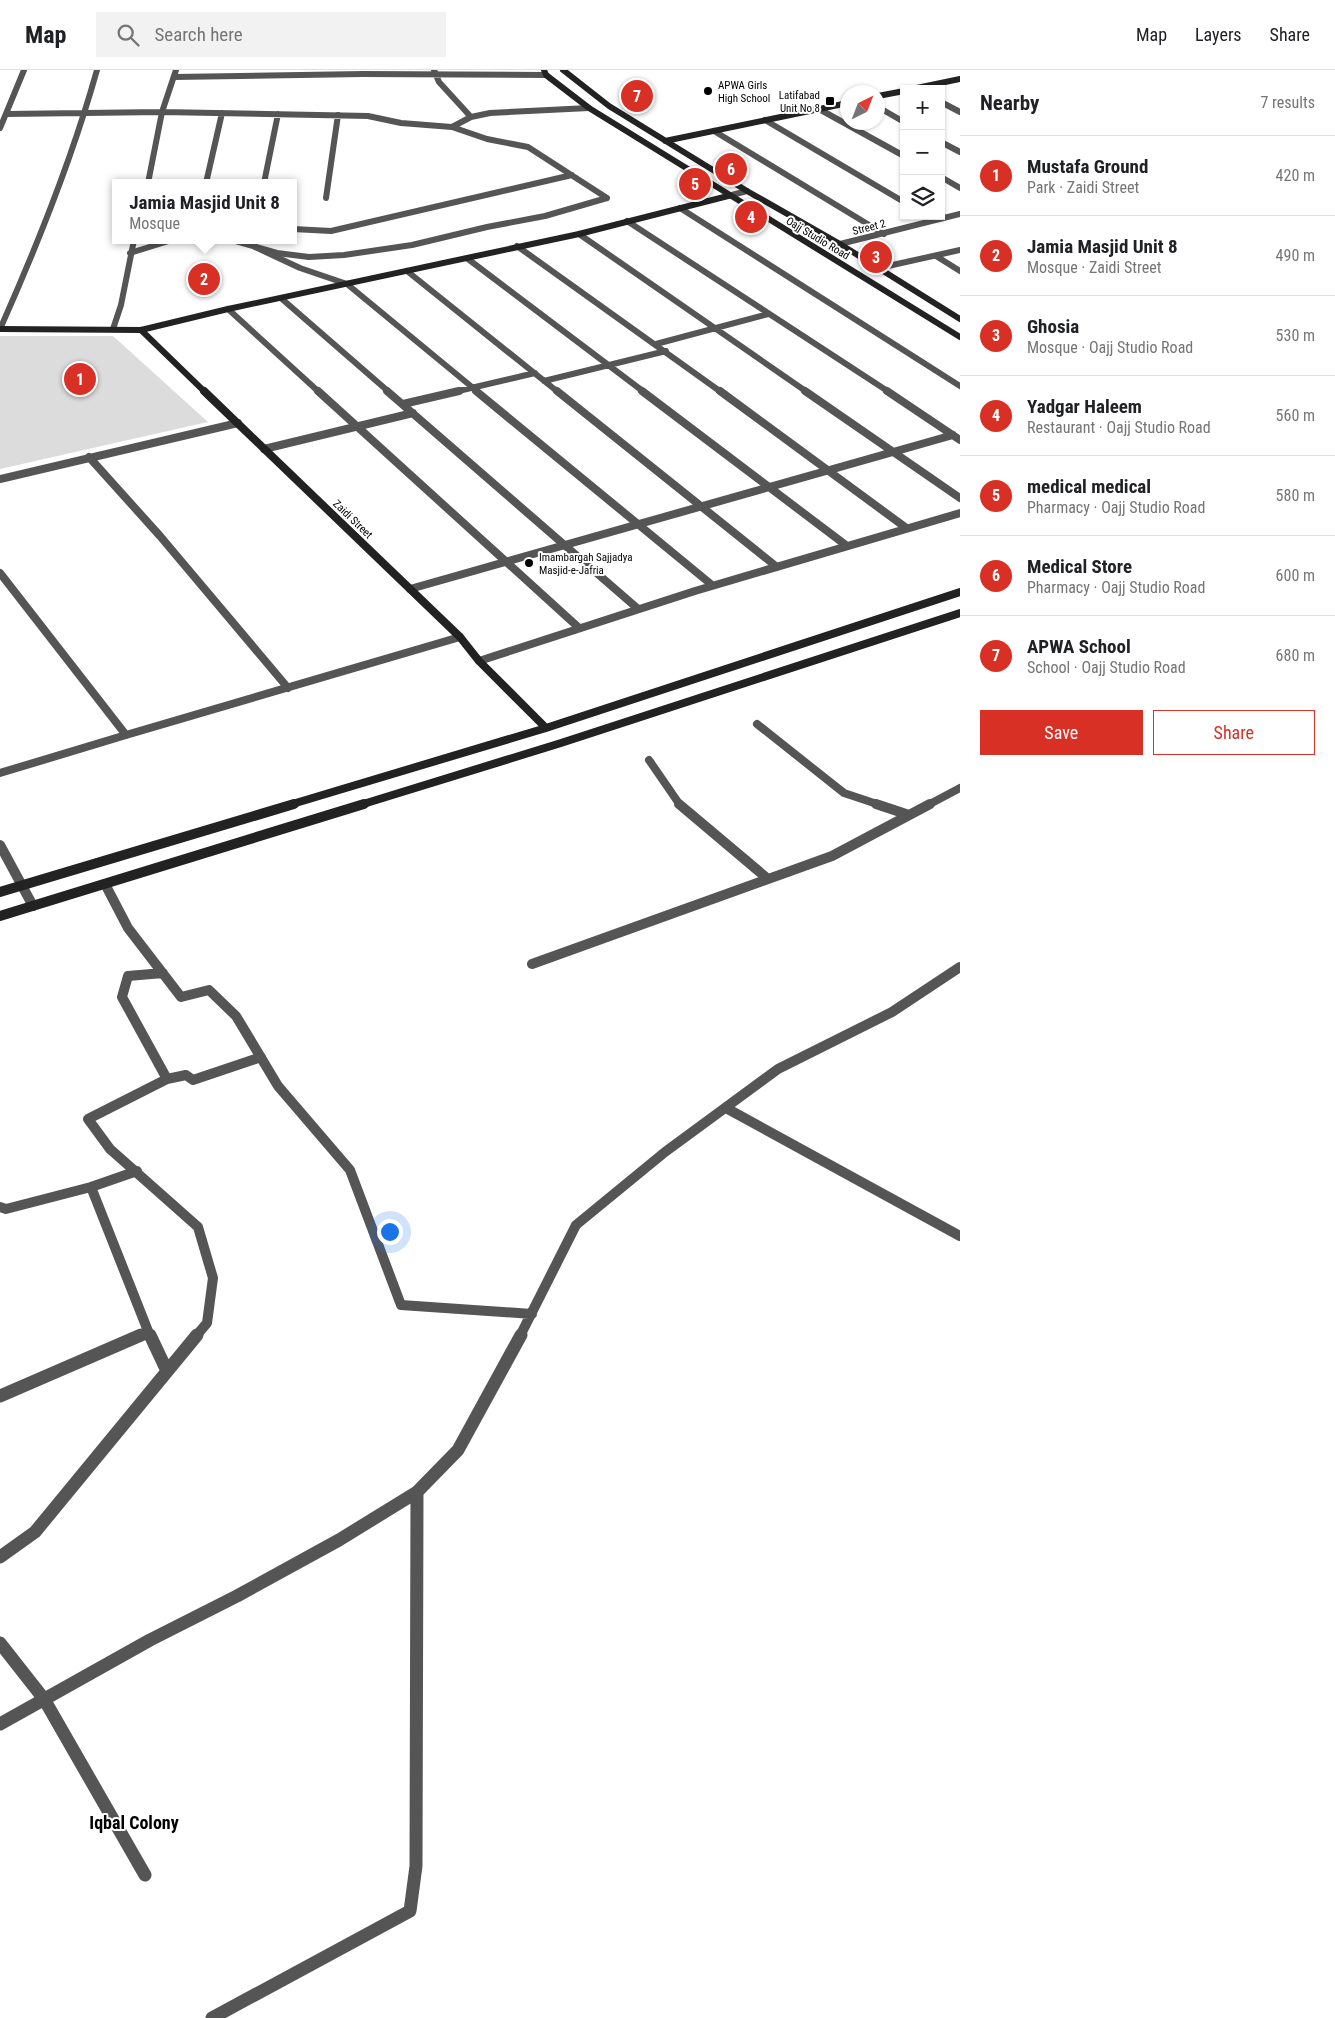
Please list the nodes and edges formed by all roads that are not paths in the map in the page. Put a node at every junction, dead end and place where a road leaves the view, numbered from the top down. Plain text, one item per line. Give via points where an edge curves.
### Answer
1 (24, 70) edge
2 (97, 70) edge
3 (176, 70) edge
4 (563, 70) edge
5 (364, 72) edge
6 (434, 72) edge
7 (545, 72) edge
8 (174, 77) junction
9 (959, 80) edge
10 (934, 85) edge
11 (900, 91) edge
12 (885, 94) edge
13 (840, 104) edge
14 (945, 104) edge
15 (589, 108) junction
16 (819, 109) junction
17 (885, 111) edge
18 (162, 112) junction
19 (960, 112) edge
20 (85, 113) junction
21 (222, 113) junction
22 (6, 114) junction
23 (278, 114) junction
24 (338, 115) junction
25 (471, 117) junction
26 (765, 120) junction
27 (900, 120) edge
28 (452, 127) junction
29 (0, 128) edge
30 (714, 131) junction
31 (668, 141) junction
32 (945, 144) edge
33 (647, 145) junction
34 (960, 152) edge
35 (900, 154) edge
36 (572, 175) junction
37 (149, 179) edge
38 (207, 179) edge
39 (265, 179) edge
40 (945, 179) edge
41 (960, 188) edge
42 (747, 191) junction
43 (728, 196) junction
44 (326, 198) dead end
45 (900, 200) edge
46 (680, 208) junction
47 (960, 214) edge
48 (945, 218) edge
49 (935, 220) edge
50 (627, 221) junction
51 (297, 229) edge
52 (579, 234) junction
53 (884, 234) junction
54 (133, 244) edge
55 (159, 244) edge
56 (247, 244) edge
57 (840, 244) junction
58 (254, 246) junction
59 (517, 246) junction
60 (960, 250) edge
61 (130, 253) junction
62 (936, 256) junction
63 (468, 259) junction
64 (879, 268) junction
65 (960, 270) edge
66 (407, 271) junction
67 (347, 284) junction
68 (282, 299) junction
69 (228, 309) junction
70 (768, 314) junction
71 (960, 320) edge
72 (715, 328) junction
73 (0, 329) edge
74 (113, 329) junction
75 (141, 330) junction
76 (960, 337) edge
77 (656, 344) junction
78 (666, 351) junction
79 (608, 365) junction
80 (535, 373) junction
81 (544, 381) junction
82 (960, 386) edge
83 (473, 388) junction
84 (403, 404) junction
85 (413, 413) junction
86 (238, 423) junction
87 (357, 426) junction
88 (953, 435) junction
89 (960, 440) edge
90 (264, 448) junction
91 (894, 452) junction
92 (89, 457) junction
93 (830, 470) junction
94 (0, 479) edge
95 (770, 487) junction
96 (960, 498) edge
97 (702, 507) junction
98 (960, 513) edge
99 (638, 525) junction
100 (905, 527) junction
101 (565, 546) junction
102 (847, 546) junction
103 (506, 562) junction
104 (777, 567) junction
105 (0, 573) edge
106 (712, 585) junction
107 (410, 590) junction
108 (959, 594) edge
109 (637, 608) junction
110 (960, 613) edge
111 (578, 628) junction
112 (460, 637) junction
113 (479, 661) junction
114 (288, 688) junction
115 (757, 724) dead end
116 (546, 728) junction
117 (126, 735) junction
118 (649, 760) dead end
119 (0, 773) edge
120 (960, 788) edge
121 (909, 814) junction
122 (0, 845) edge
123 (768, 879) junction
124 (105, 884) junction
125 (22, 886) junction
126 (0, 892) edge
127 (33, 906) junction
128 (0, 916) edge
129 (532, 964) dead end
130 (960, 967) edge
131 (163, 973) junction
132 (261, 1057) junction
133 (167, 1079) junction
134 (726, 1108) junction
135 (136, 1172) junction
136 (91, 1187) junction
137 (0, 1207) edge
138 (960, 1236) edge
139 (532, 1314) junction
140 (147, 1332) junction
141 (167, 1371) junction
142 (0, 1396) edge
143 (417, 1492) junction
144 (0, 1557) edge
145 (0, 1643) edge
146 (44, 1700) junction
147 (0, 1724) edge
148 (145, 1875) dead end
149 (212, 2018) edge

1 - 22 street
2 - 20 street
3 - 8 street
4 - 31 street, Oajj Studio Road via 609,106
5 - 6 street
5 - 8 street
6 - 7 street
6 - 25 street via 452,98
7 - 15 street, Oajj Studio Road
8 - 18 street
9 - 10 street
11 - 12 street
13 - 16 street
14 - 19 street
15 - 25 street via 490,113
15 - 33 street, Oajj Studio Road
16 - 26 street
16 - 35 street
17 - 27 street
18 - 20 street
18 - 21 street
18 - 37 street
20 - 22 street
20 - 73 street via 29,265
21 - 23 street
21 - 38 street
22 - 29 street
23 - 24 street
23 - 39 street
24 - 28 street
24 - 44 street
25 - 28 street
26 - 30 street
26 - 45 street
28 - 36 street via 487,139 528,147
30 - 31 street
30 - 53 street
31 - 33 street
31 - 42 street, Oajj Studio Road
32 - 34 street
33 - 43 street, Oajj Studio Road
36 - 51 street via 331,231
36 - 58 street via 607,198 545,216 344,256 309,257
40 - 41 street
42 - 43 street
42 - 57 street, Oajj Studio Road
43 - 46 street
43 - 76 street, Oajj Studio Road
46 - 50 street
46 - 82 street
47 - 48 street, Street 2
49 - 53 street, Street 2
50 - 52 street
50 - 70 street
52 - 59 street
52 - 72 street
53 - 57 street, Street 2
54 - 61 street
55 - 61 street
56 - 58 street
57 - 64 street, Oajj Studio Road
58 - 67 street via 321,278
59 - 63 street
59 - 77 street
60 - 62 street
61 - 74 street via 121,306
62 - 64 street
62 - 65 street
63 - 66 street
63 - 79 street
64 - 71 street, Oajj Studio Road
66 - 67 street
66 - 80 street
67 - 68 street
67 - 83 street
68 - 69 street
68 - 84 street
69 - 75 street
69 - 87 street
70 - 72 street
70 - 88 street
72 - 77 street
72 - 91 street
73 - 74 street
74 - 75 street
75 - 86 street, Zaidi Street
77 - 78 street
78 - 79 street
78 - 93 street
79 - 81 street
79 - 95 street
80 - 81 street
80 - 83 street
81 - 97 street
83 - 84 street
83 - 99 street
84 - 85 street
85 - 87 street
85 - 101 street
86 - 90 street, Zaidi Street
86 - 92 street
87 - 90 street
87 - 103 street
88 - 89 street
88 - 91 street
90 - 107 street, Zaidi Street
91 - 93 street
91 - 96 street
92 - 94 street
92 - 114 street
93 - 95 street
93 - 100 street
95 - 97 street
95 - 102 street
97 - 99 street
97 - 104 street
98 - 100 street
99 - 101 street
99 - 106 street
100 - 102 street
101 - 103 street
101 - 109 street
102 - 104 street
103 - 107 street
103 - 111 street
104 - 106 street
105 - 117 street
106 - 109 street
107 - 112 street, Zaidi Street
108 - 116 street
109 - 111 street
110 - 124 street via 562,743
111 - 113 street
112 - 113 street, Zaidi Street
112 - 114 street
113 - 116 street, Zaidi Street
114 - 117 street
115 - 121 street via 844,793
116 - 125 street
117 - 119 street
118 - 123 street via 681,806
120 - 121 street
121 - 123 street via 832,856
122 - 125 street
123 - 129 street
124 - 127 street
124 - 131 street via 128,928
125 - 126 street
125 - 127 street
127 - 128 street
130 - 134 street via 892,1012 778,1070
131 - 132 street via 181,997 209,990 236,1016
131 - 133 street via 128,976 122,997
132 - 133 street via 193,1080 186,1075
132 - 139 street via 278,1086 350,1170 401,1305
133 - 135 street via 88,1119 110,1149
134 - 138 street
134 - 139 street via 665,1152 576,1224
135 - 136 street
135 - 141 street via 198,1227 213,1278 207,1323
136 - 137 street via 6,1209
136 - 140 street
139 - 143 street via 458,1450
140 - 141 street
140 - 142 street
141 - 144 street via 35,1532
143 - 146 street via 322,1549
143 - 149 street via 416,1866 410,1911
145 - 146 street
146 - 147 street
146 - 148 street

